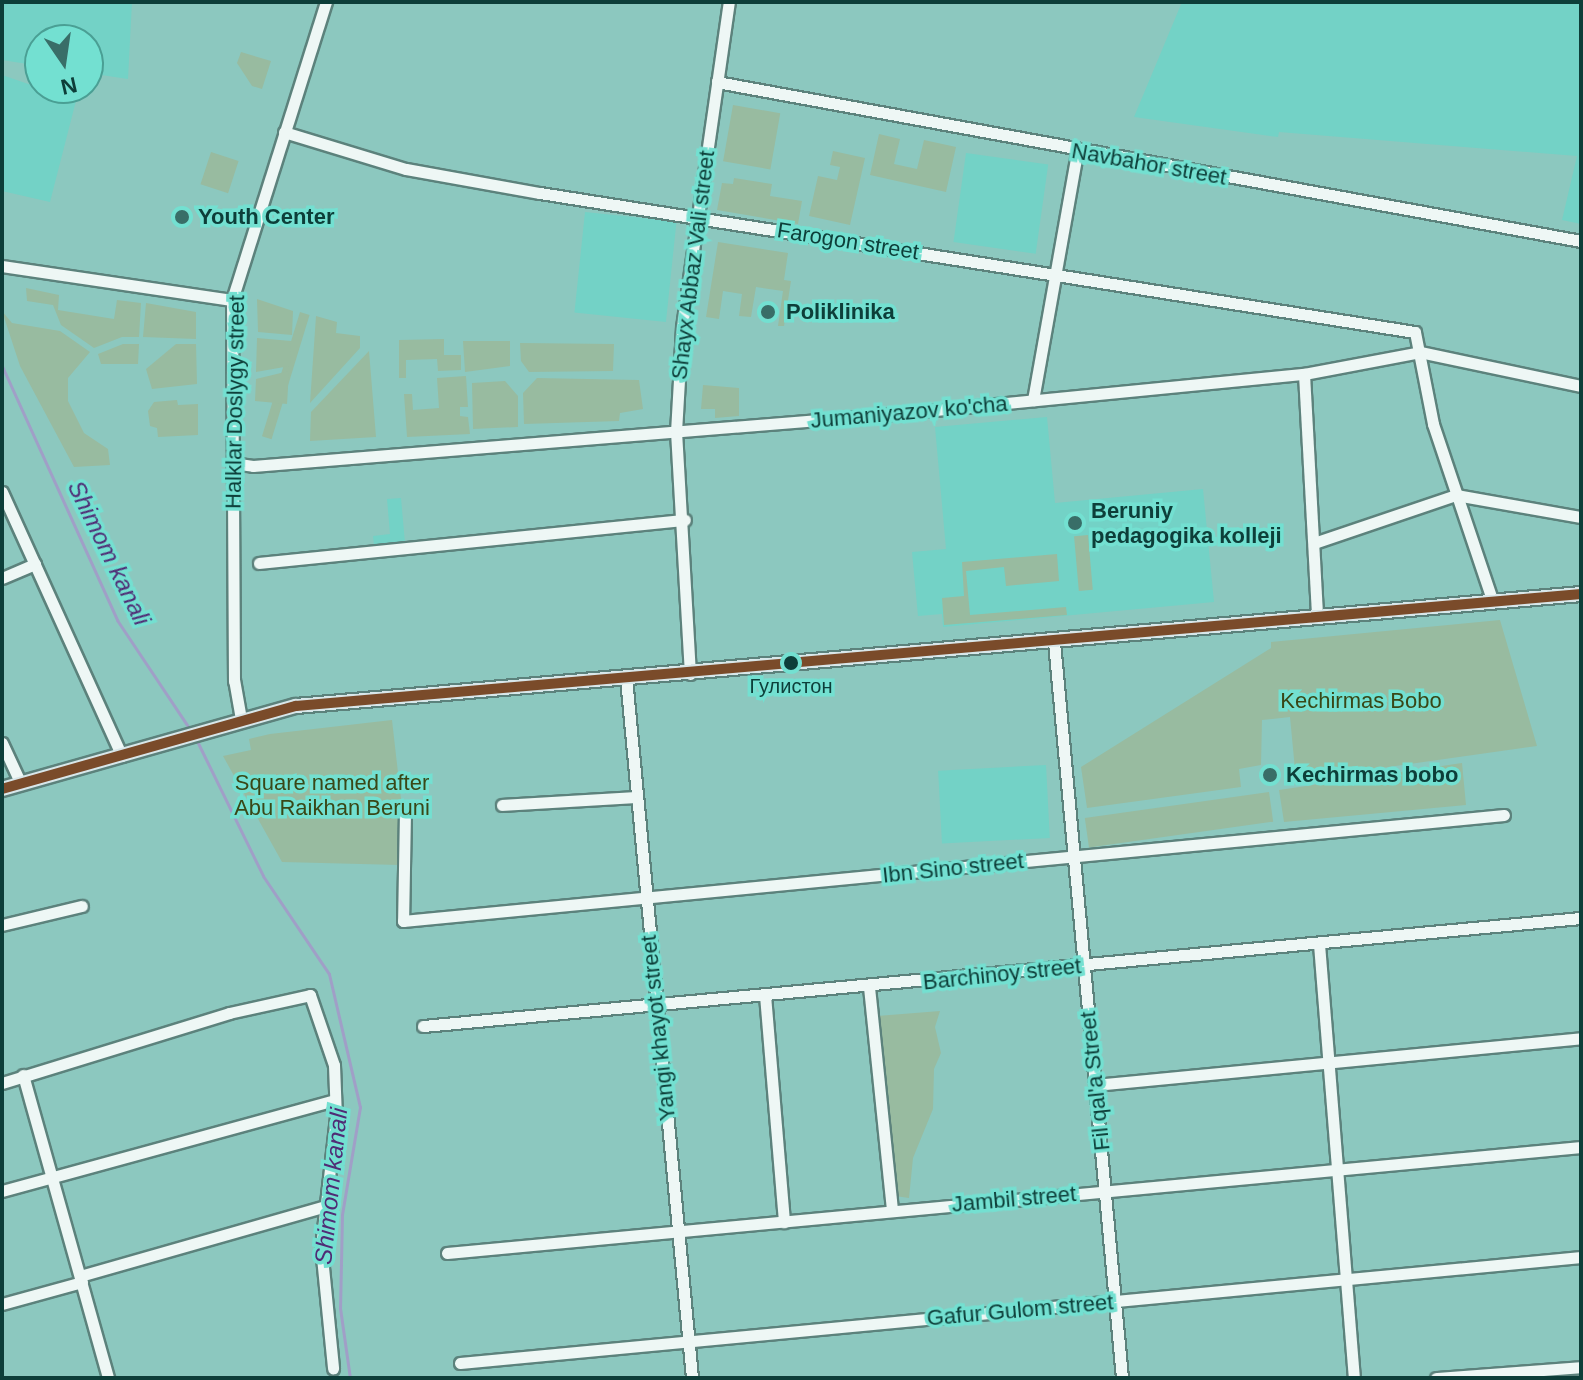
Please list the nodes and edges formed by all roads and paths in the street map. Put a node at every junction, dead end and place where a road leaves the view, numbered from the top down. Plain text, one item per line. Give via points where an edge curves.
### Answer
1 (326, 2) edge
2 (729, 2) edge
3 (717, 82) junction
4 (284, 132) junction
5 (1077, 152) junction
6 (697, 217) junction
7 (1581, 241) edge
8 (2, 266) edge
9 (1055, 275) junction
10 (232, 300) junction
11 (1420, 352) junction
12 (1304, 374) junction
13 (1581, 386) edge
14 (1033, 400) junction
15 (676, 432) junction
16 (232, 463) junction
17 (2, 492) edge
18 (1456, 495) junction
19 (1581, 517) edge
20 (685, 520) junction
21 (1314, 543) junction
22 (259, 563) dead end
23 (35, 564) junction
24 (2, 578) edge
25 (1581, 594) edge
26 (1493, 602) junction
27 (1317, 617) junction
28 (1054, 642) junction
29 (690, 674) junction
30 (626, 678) junction
31 (241, 719) junction
32 (2, 743) edge
33 (122, 756) junction
34 (21, 784) junction
35 (2, 789) edge
36 (635, 797) junction
37 (502, 805) dead end
38 (405, 811) dead end
39 (1504, 815) dead end
40 (1075, 856) junction
41 (643, 898) junction
42 (82, 906) dead end
43 (1581, 918) edge
44 (2, 925) edge
45 (1319, 944) junction
46 (1084, 966) junction
47 (869, 987) junction
48 (765, 995) junction
49 (658, 1005) junction
50 (423, 1026) dead end
51 (1581, 1038) edge
52 (1326, 1063) junction
53 (23, 1075) junction
54 (2, 1083) edge
55 (1095, 1085) junction
56 (335, 1100) junction
57 (1581, 1147) edge
58 (1340, 1171) junction
59 (50, 1177) junction
60 (1106, 1190) junction
61 (2, 1191) edge
62 (326, 1206) junction
63 (892, 1211) junction
64 (784, 1222) junction
65 (677, 1234) junction
66 (447, 1253) dead end
67 (1581, 1257) edge
68 (81, 1279) junction
69 (1349, 1281) junction
70 (1115, 1301) junction
71 (2, 1304) edge
72 (689, 1340) junction
73 (460, 1363) dead end
74 (1581, 1367) edge
75 (333, 1368) dead end
76 (108, 1378) edge
77 (692, 1378) edge
78 (1122, 1378) edge
79 (1354, 1378) edge
80 (1436, 1378) edge

1 - 4 street, Halklar Doslygy street
2 - 3 street, Shayx Abbaz Vali street
3 - 5 street, Navbahor street
3 - 6 street, Shayx Abbaz Vali street
4 - 6 street, Farogon street via 406,169
4 - 10 street, Halklar Doslygy street
5 - 7 street, Navbahor street
5 - 9 street
6 - 9 street, Farogon street
6 - 15 street, Shayx Abbaz Vali street via 682,327
8 - 10 street
9 - 11 street, Farogon street via 1415,332
9 - 14 street
10 - 16 street, Halklar Doslygy street
11 - 12 street, Jumaniyazov ko'cha
11 - 13 street, Jumaniyazov ko'cha
11 - 18 street via 1433,424
12 - 14 street, Jumaniyazov ko'cha
12 - 21 street
14 - 15 street, Jumaniyazov ko'cha
15 - 16 street, Jumaniyazov ko'cha via 253,466
15 - 20 street, Shayx Abbaz Vali street
16 - 31 street, Halklar Doslygy street via 234,681
17 - 23 street
18 - 19 street
18 - 21 street
18 - 26 street
20 - 22 street
20 - 29 street, Shayx Abbaz Vali street
21 - 27 street
23 - 24 street
23 - 33 street
25 - 26 main road
26 - 27 main road
27 - 28 main road
28 - 29 main road
28 - 40 street, Fil qal'a Street
29 - 30 main road
30 - 31 main road via 296,706
30 - 36 street, Yangi khayot street
31 - 33 main road
32 - 34 street
33 - 34 main road
34 - 35 main road
36 - 37 street
36 - 41 street, Yangi khayot street
38 - 41 street, Ibn Sino street via 403,921
39 - 40 street, Ibn Sino street
40 - 41 street, Ibn Sino street
40 - 46 street, Fil qal'a Street
41 - 49 street, Yangi khayot street
42 - 44 street
43 - 45 street, Barchinoy street
45 - 46 street, Barchinoy street
45 - 52 street
46 - 47 street, Barchinoy street
46 - 55 street, Fil qal'a Street
47 - 48 street, Barchinoy street
47 - 63 street
48 - 49 street, Barchinoy street
48 - 64 street
49 - 50 street, Barchinoy street
49 - 65 street, Yangi khayot street
51 - 52 street
52 - 55 street
52 - 58 street
53 - 54 street
53 - 56 street via 229,1013 310,995 334,1065
53 - 59 street
55 - 60 street, Fil qal'a Street
56 - 59 street
56 - 62 street
57 - 58 street, Jambil street
58 - 60 street, Jambil street
58 - 69 street
59 - 61 street
59 - 68 street
60 - 63 street, Jambil street
60 - 70 street, Fil qal'a Street
62 - 68 street
62 - 75 street via 321,1247
63 - 64 street, Jambil street
64 - 65 street, Jambil street
65 - 66 street, Jambil street
65 - 72 street, Yangi khayot street
67 - 69 street, Gafur Gulom street
68 - 71 street
68 - 76 street
69 - 70 street, Gafur Gulom street
69 - 79 street
70 - 72 street, Gafur Gulom street
70 - 78 street, Fil qal'a Street
72 - 73 street, Gafur Gulom street
72 - 77 street, Yangi khayot street
74 - 80 street

